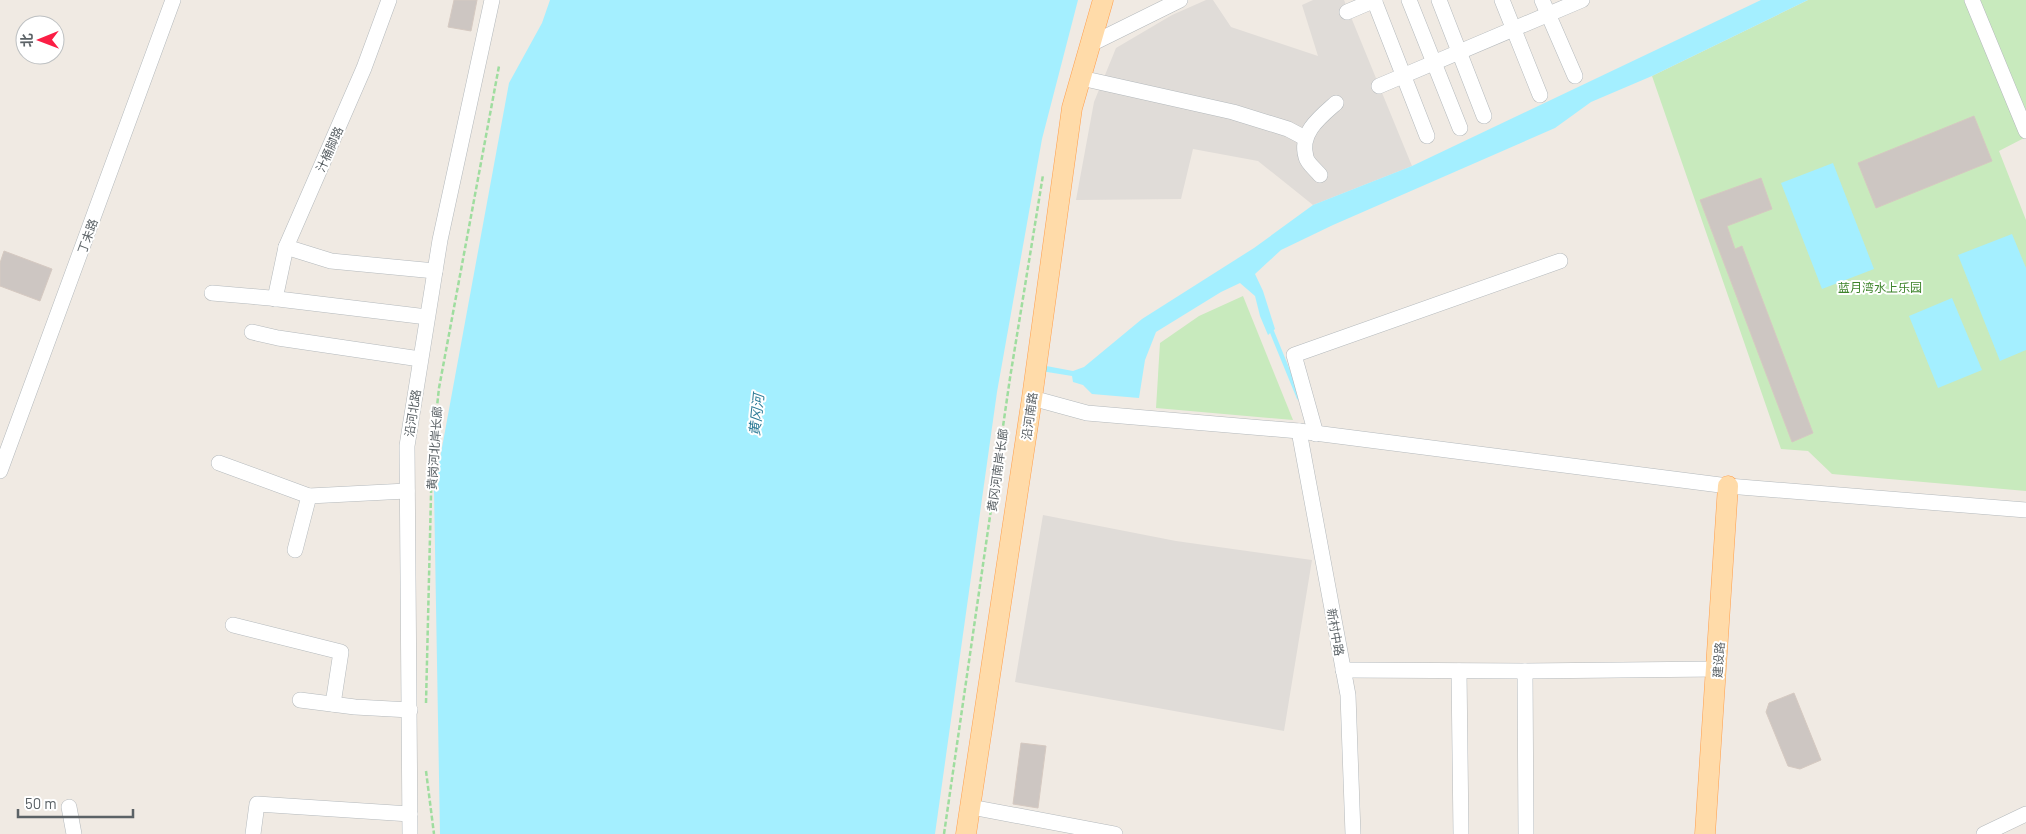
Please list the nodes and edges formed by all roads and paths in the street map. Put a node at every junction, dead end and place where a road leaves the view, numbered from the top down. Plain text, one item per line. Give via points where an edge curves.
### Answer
1 (174, 0) edge
2 (389, 0) edge
3 (492, 0) edge
4 (1103, 0) edge
5 (1180, 0) edge
6 (1374, 0) edge
7 (1409, 0) edge
8 (1439, 0) edge
9 (1502, 0) edge
10 (1542, 0) edge
11 (1582, 0) edge
12 (1972, 0) edge
13 (1347, 12) dead end
14 (1548, 14) junction
15 (1514, 29) junction
16 (1092, 44) junction
17 (1459, 52) junction
18 (1435, 62) junction
19 (499, 66) dead end
20 (1404, 75) junction
21 (1575, 76) dead end
22 (1081, 78) junction
23 (1379, 86) dead end
24 (1540, 95) dead end
25 (1336, 103) dead end
26 (1484, 116) dead end
27 (1460, 128) dead end
28 (2026, 131) edge
29 (1427, 136) dead end
30 (1305, 138) junction
31 (1044, 174) dead end
32 (1320, 175) dead end
33 (286, 246) junction
34 (1560, 261) dead end
35 (435, 271) junction
36 (212, 293) dead end
37 (275, 299) junction
38 (427, 317) junction
39 (252, 332) dead end
40 (420, 359) junction
41 (1032, 398) junction
42 (1299, 431) junction
43 (1316, 434) junction
44 (218, 463) dead end
45 (0, 472) edge
46 (1728, 486) junction
47 (407, 491) junction
48 (309, 496) junction
49 (2026, 510) edge
50 (295, 550) dead end
51 (233, 625) dead end
52 (1717, 669) junction
53 (1343, 670) junction
54 (1459, 671) junction
55 (1525, 671) junction
56 (300, 700) dead end
57 (333, 704) junction
58 (426, 709) dead end
59 (410, 710) junction
60 (425, 767) dead end
61 (69, 807) dead end
62 (971, 807) junction
63 (410, 814) junction
64 (2026, 814) edge
65 (74, 834) edge
66 (253, 834) edge
67 (410, 834) edge
68 (434, 834) edge
69 (944, 834) edge
70 (966, 834) edge
71 (1115, 834) edge
72 (1352, 834) edge
73 (1461, 834) edge
74 (1526, 834) edge
75 (1705, 834) edge
76 (1984, 834) edge

1 - 45 street, 丁未路
2 - 33 street, 汁桶脚路 via 364,68
3 - 35 street, 沿河北路
4 - 16 main road, 沿河南路
5 - 16 street
6 - 13 street
6 - 20 street
7 - 18 street
8 - 17 street
9 - 15 street
10 - 14 street
11 - 14 street
12 - 28 street
14 - 15 street
14 - 21 street
15 - 17 street
15 - 24 street
16 - 22 main road, 沿河南路
17 - 18 street
17 - 26 street
18 - 20 street
18 - 27 street
19 - 58 path, 黄岗河北岸长廊 via 440,388 432,453
20 - 23 street
20 - 29 street
22 - 30 street via 1233,112 1288,129
22 - 41 main road, 沿河南路 via 1072,108
25 - 30 street
30 - 32 street via 1306,158
31 - 69 path, 黄冈河南岸长廊 via 1010,378
33 - 35 street via 331,261
33 - 37 street, 汁桶脚路
34 - 43 street via 1294,355
35 - 38 street, 沿河北路
36 - 37 street
37 - 38 street
38 - 40 street, 沿河北路
39 - 40 street
40 - 47 street, 沿河北路 via 407,446
41 - 42 street via 1087,413
41 - 62 main road, 沿河南路
42 - 43 street
42 - 53 street, 新村中路
43 - 46 street
44 - 48 street
46 - 49 street
46 - 52 main road, 建设路
47 - 48 street
47 - 59 street, 沿河北路
48 - 50 street
51 - 57 street via 342,652
52 - 55 street
52 - 75 main road, 建设路
53 - 54 street
53 - 72 street, 新村中路 via 1348,695
54 - 55 street
54 - 73 street
55 - 74 street
56 - 57 street
57 - 59 street
59 - 63 street, 沿河北路
60 - 68 path
61 - 65 street
62 - 70 main road, 沿河南路
62 - 71 street
63 - 66 street via 257,804
63 - 67 street, 沿河北路
64 - 76 street

